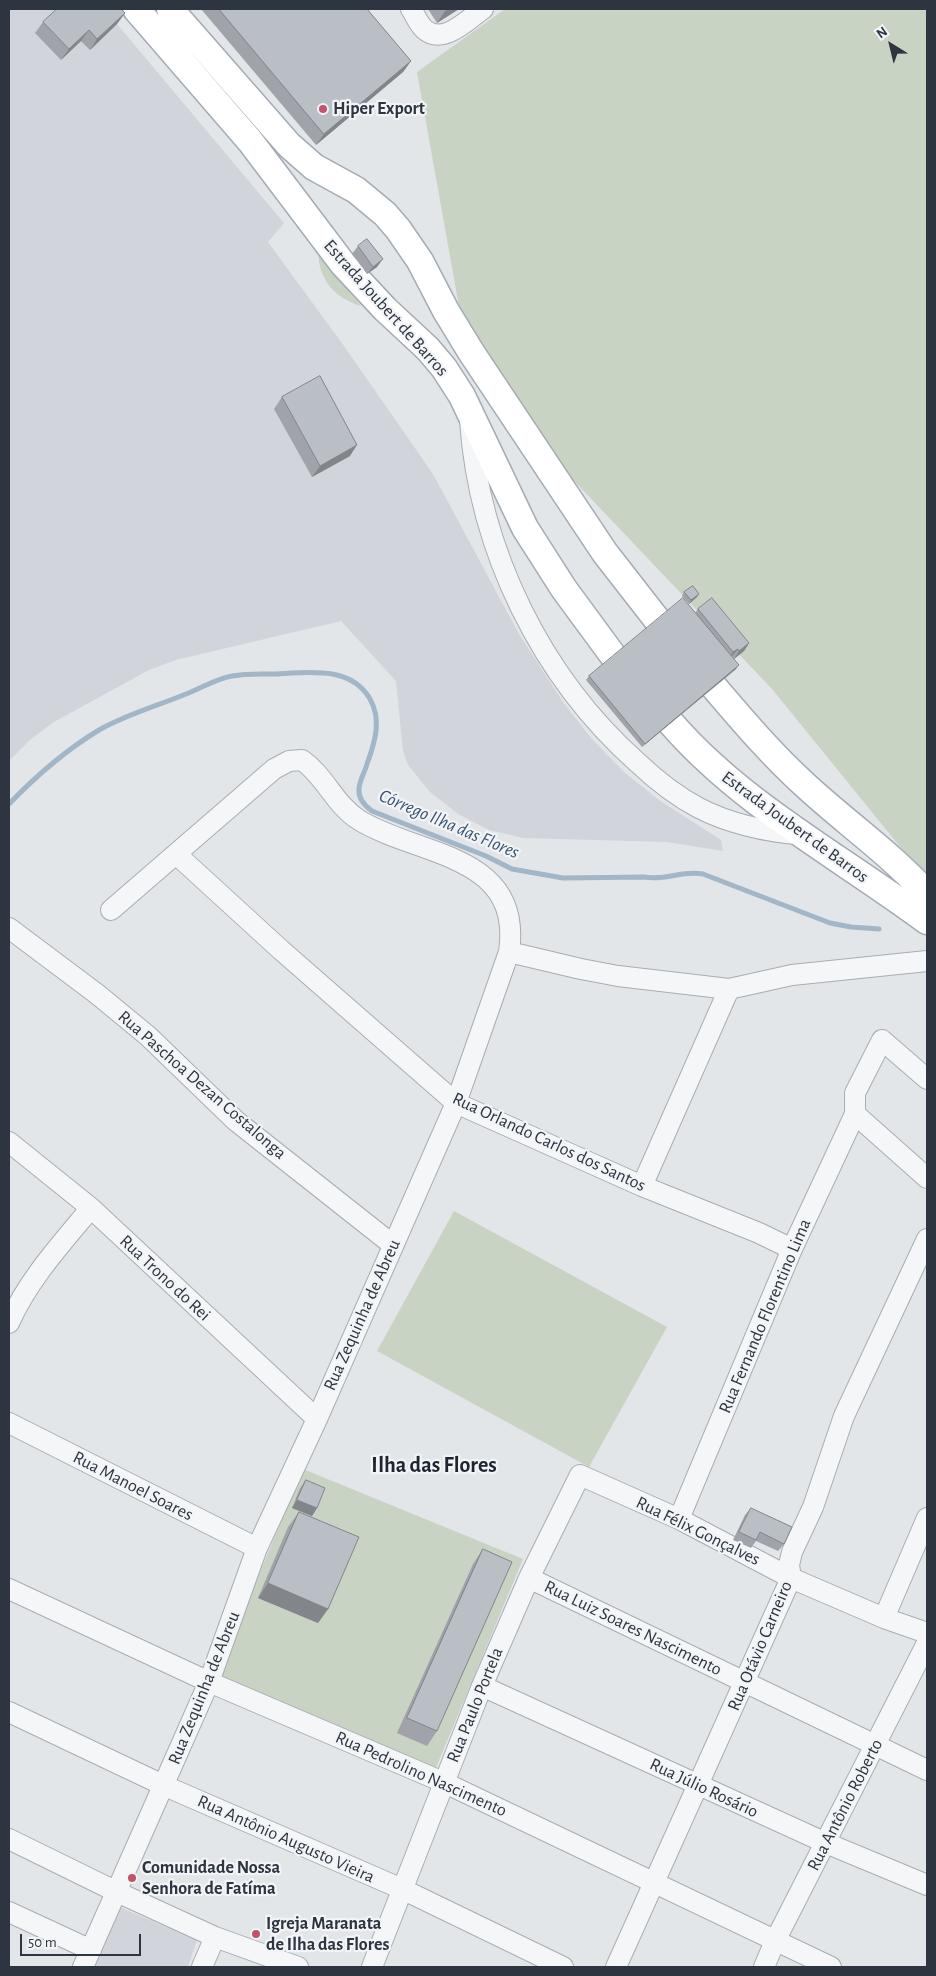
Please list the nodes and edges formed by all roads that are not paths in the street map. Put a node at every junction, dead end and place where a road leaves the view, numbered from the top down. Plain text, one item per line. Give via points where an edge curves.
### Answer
1 (136, 9) edge
2 (170, 9) edge
3 (411, 9) edge
4 (482, 9) edge
5 (469, 412) junction
6 (658, 620) edge
7 (614, 657) edge
8 (714, 687) edge
9 (671, 723) edge
10 (805, 835) junction
11 (176, 854) junction
12 (927, 894) edge
13 (112, 910) dead end
14 (927, 921) edge
15 (9, 928) edge
16 (509, 952) junction
17 (927, 961) edge
18 (729, 988) junction
19 (927, 1079) edge
20 (456, 1102) junction
21 (855, 1114) junction
22 (9, 1142) edge
23 (927, 1178) edge
24 (642, 1186) junction
25 (91, 1208) junction
26 (927, 1239) edge
27 (393, 1245) junction
28 (792, 1249) junction
29 (9, 1323) edge
30 (317, 1418) junction
31 (9, 1423) edge
32 (580, 1475) joint
33 (927, 1518) edge
34 (679, 1519) junction
35 (257, 1548) junction
36 (529, 1578) junction
37 (791, 1578) junction
38 (9, 1589) edge
39 (884, 1618) junction
40 (927, 1633) edge
41 (927, 1643) edge
42 (209, 1682) junction
43 (746, 1682) junction
44 (482, 1686) junction
45 (9, 1712) edge
46 (876, 1745) junction
47 (927, 1770) edge
48 (443, 1782) junction
49 (165, 1786) junction
50 (699, 1786) junction
51 (9, 1839) edge
52 (826, 1844) junction
53 (655, 1882) junction
54 (927, 1885) edge
55 (402, 1889) junction
56 (117, 1892) junction
57 (9, 1912) edge
58 (215, 1937) junction
59 (775, 1941) junction
60 (87, 1958) edge
61 (202, 1967) edge
62 (298, 1967) edge
63 (372, 1967) edge
64 (563, 1967) edge
65 (616, 1967) edge
66 (764, 1967) edge
67 (831, 1967) edge

1 - 5 main road, Estrada Joubert de Barros via 250,141 343,264 444,368
2 - 6 main road, Estrada Joubert de Barros via 288,146 314,166 356,190 398,228 471,352 600,546
3 - 4 street via 426,31 442,35
5 - 7 main road, Estrada Joubert de Barros via 525,528 564,589
5 - 10 street via 482,502 503,569 548,657 582,705 626,752 679,796 732,822 761,830
8 - 12 main road, Estrada Joubert de Barros via 791,772
9 - 10 main road, Estrada Joubert de Barros via 724,777
10 - 14 main road, Estrada Joubert de Barros
11 - 13 street
11 - 16 street, Rua Zequinha de Abreu via 274,769 289,761 302,760 310,765 345,810 358,820 444,855 483,876 494,887 510,917
11 - 20 street, Rua Orlando Carlos dos Santos
15 - 27 street, Rua Paschoa Dezan Costalonga via 148,1036 236,1121
16 - 18 street via 618,976
16 - 20 street, Rua Zequinha de Abreu
17 - 18 street via 792,975
18 - 24 street
19 - 21 street via 882,1040 855,1093
20 - 24 street, Rua Orlando Carlos dos Santos
20 - 27 street, Rua Zequinha de Abreu
21 - 23 street
21 - 28 street, Rua Fernando Florentino Lima
22 - 25 street, Rua Trono do Rei
24 - 28 street, Rua Orlando Carlos dos Santos
25 - 29 street via 51,1256 16,1306
25 - 30 street, Rua Trono do Rei
26 - 37 street, Rua Otávio Carneiro via 844,1416 813,1506 792,1552
27 - 30 street, Rua Zequinha de Abreu
28 - 34 street, Rua Fernando Florentino Lima
30 - 35 street, Rua Zequinha de Abreu
31 - 35 street, Rua Manoel Soares
32 - 34 street, Rua Félix Gonçalves
32 - 36 street, Rua Paulo Portela
33 - 39 street
34 - 37 street, Rua Félix Gonçalves
35 - 42 street, Rua Zequinha de Abreu
36 - 43 street, Rua Luiz Soares Nascimento
36 - 44 street, Rua Paulo Portela
37 - 39 street, Rua Félix Gonçalves
37 - 43 street, Rua Otávio Carneiro
38 - 42 street, Rua Pedrolino Nascimento
39 - 40 street, Rua Félix Gonçalves
41 - 46 street, Rua Antônio Roberto
42 - 48 street, Rua Pedrolino Nascimento
42 - 49 street, Rua Zequinha de Abreu
43 - 46 street, Rua Luiz Soares Nascimento
43 - 50 street, Rua Otávio Carneiro
44 - 48 street, Rua Paulo Portela
44 - 50 street, Rua Júlio Rosário
45 - 49 street, Rua Antônio Augusto Vieira
46 - 47 street, Rua Luiz Soares Nascimento
46 - 52 street, Rua Antônio Roberto
48 - 53 street, Rua Pedrolino Nascimento
48 - 55 street, Rua Paulo Portela
49 - 55 street, Rua Antônio Augusto Vieira
49 - 56 street, Rua Zequinha de Abreu
50 - 52 street, Rua Júlio Rosário
50 - 53 street, Rua Otávio Carneiro
51 - 56 street
52 - 54 street, Rua Júlio Rosário
52 - 59 street, Rua Antônio Roberto
53 - 59 street, Rua Pedrolino Nascimento
53 - 65 street, Rua Otávio Carneiro
55 - 63 street, Rua Paulo Portela
55 - 64 street, Rua Antônio Augusto Vieira
56 - 58 street
56 - 60 street, Rua Zequinha de Abreu
57 - 60 street
58 - 61 street
58 - 62 street
59 - 66 street, Rua Antônio Roberto
59 - 67 street, Rua Pedrolino Nascimento

